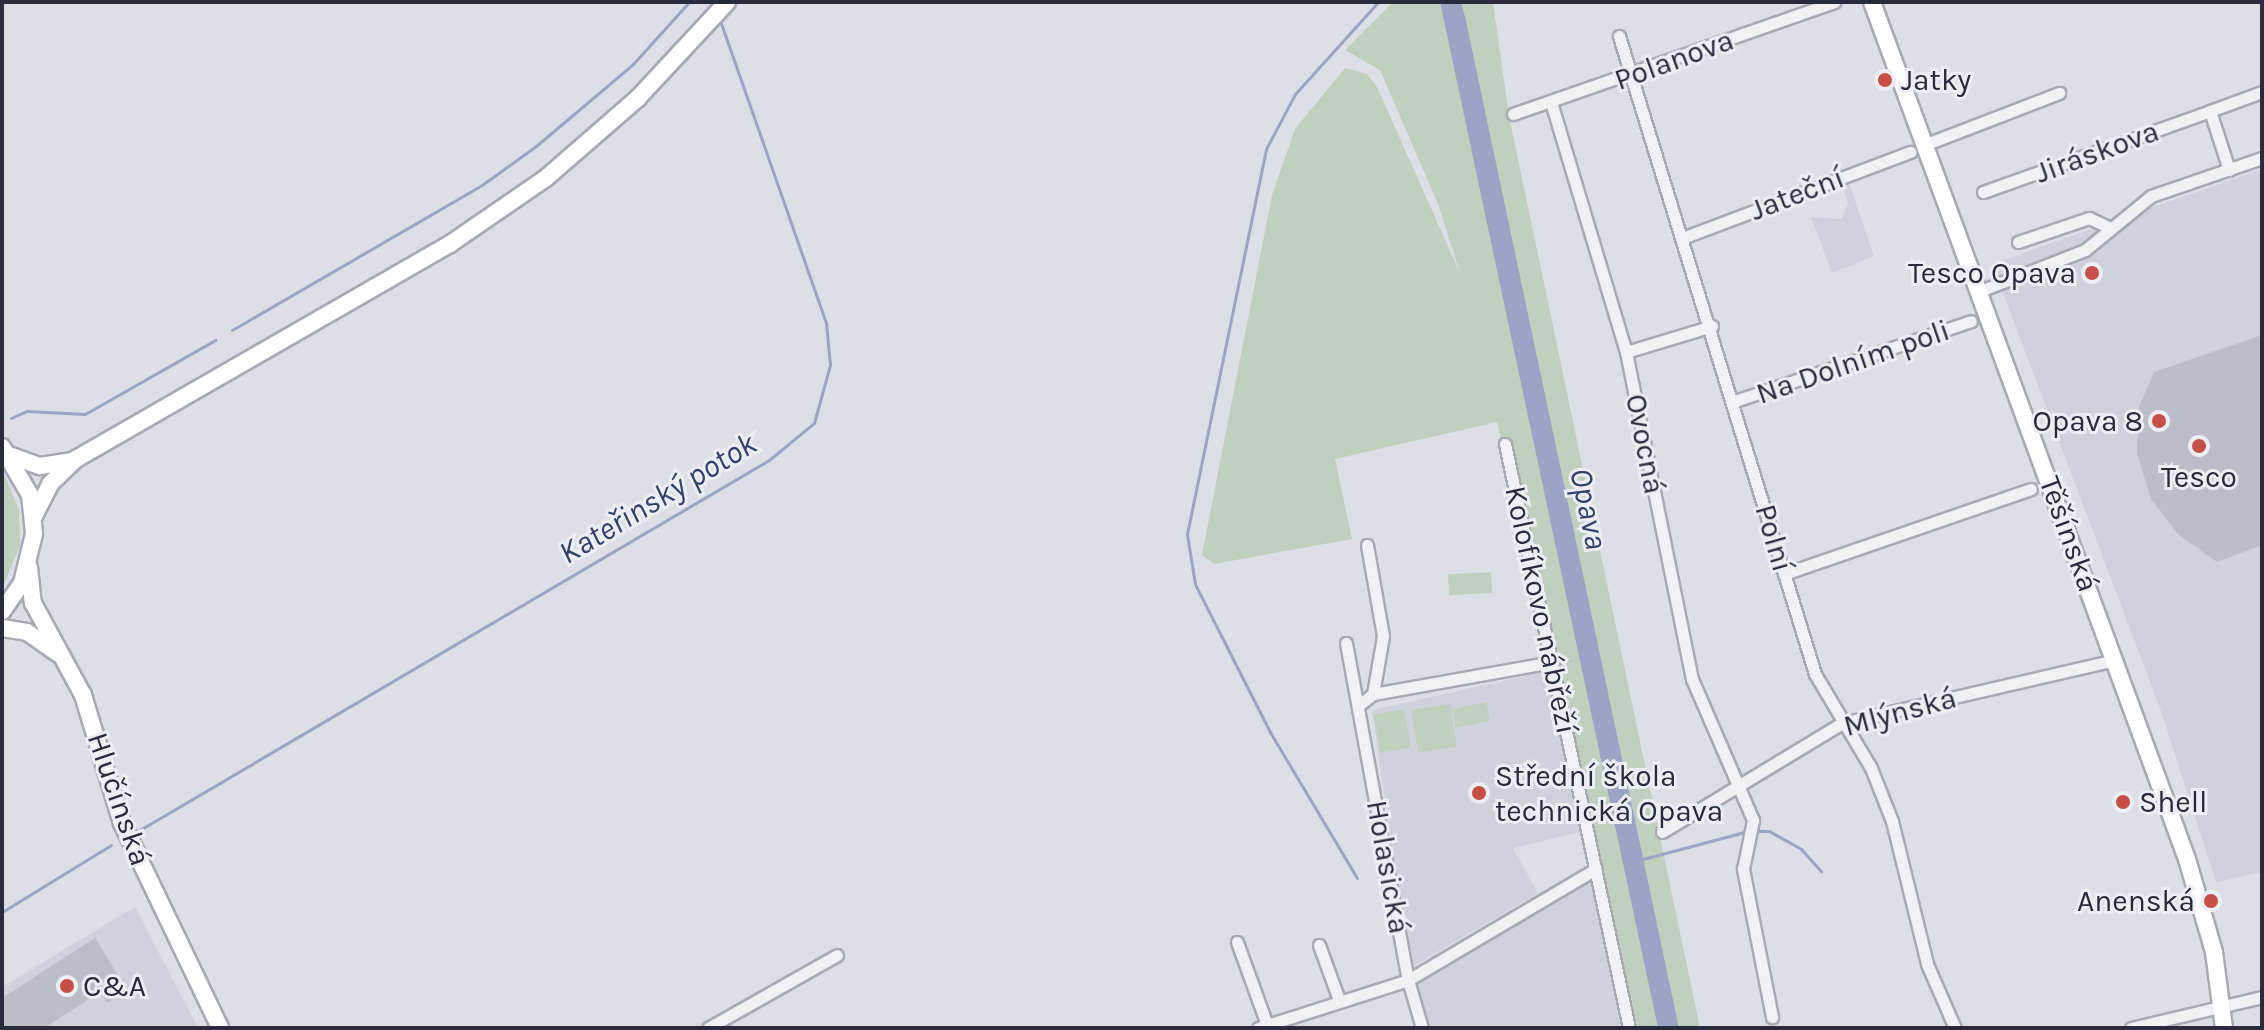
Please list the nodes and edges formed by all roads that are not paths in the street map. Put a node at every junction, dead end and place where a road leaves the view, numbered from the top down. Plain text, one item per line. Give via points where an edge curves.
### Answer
1 (727, 2) edge
2 (1834, 2) edge
3 (1872, 2) edge
4 (1619, 36) dead end
5 (1634, 76) junction
6 (2262, 92) edge
7 (2059, 93) dead end
8 (1551, 102) junction
9 (2210, 111) junction
10 (1513, 114) dead end
11 (1917, 148) junction
12 (2262, 158) edge
13 (2229, 170) junction
14 (1983, 192) dead end
15 (2110, 228) junction
16 (1685, 237) junction
17 (2018, 242) dead end
18 (1980, 291) junction
19 (1971, 321) dead end
20 (1712, 326) junction
21 (1626, 352) junction
22 (1735, 401) junction
23 (1505, 444) dead end
24 (6, 451) edge
25 (76, 459) junction
26 (2031, 489) dead end
27 (34, 516) junction
28 (1367, 545) dead end
29 (29, 567) junction
30 (1784, 574) junction
31 (2, 612) edge
32 (2, 628) edge
33 (1346, 643) dead end
34 (2114, 660) junction
35 (1553, 662) junction
36 (75, 676) junction
37 (1373, 694) junction
38 (1359, 705) junction
39 (1842, 723) junction
40 (1739, 784) junction
41 (1662, 832) dead end
42 (1596, 869) junction
43 (1237, 942) dead end
44 (1319, 945) dead end
45 (837, 955) dead end
46 (1408, 980) junction
47 (2262, 997) edge
48 (1339, 1000) junction
49 (2221, 1007) junction
50 (1772, 1017) dead end
51 (1263, 1026) edge
52 (220, 1028) edge
53 (708, 1028) edge
54 (1422, 1028) edge
55 (1629, 1028) edge
56 (1955, 1028) edge
57 (2131, 1028) edge
58 (2224, 1028) edge

1 - 25 main road via 637,99 512,203 262,355
2 - 5 street, Polanova
3 - 11 main road, Těšínská
4 - 5 street, Polní
5 - 8 street, Polanova
5 - 16 street, Polní
6 - 9 street, Jiráskova
7 - 11 street, Jateční
8 - 10 street, Polanova
8 - 21 street, Ovocná
9 - 13 street
9 - 14 street, Jiráskova
11 - 16 street, Jateční
11 - 18 main road, Těšínská
12 - 13 street, Jiráskova
13 - 15 street, Jiráskova via 2151,196
15 - 17 street, Jiráskova via 2089,218
15 - 18 street, Jiráskova via 2078,253
16 - 20 street, Polní
18 - 34 main road, Těšínská
19 - 22 street, Na Dolním poli
20 - 21 street
20 - 22 street, Polní
21 - 40 street, Ovocná via 1692,679 1712,734
22 - 30 street, Polní
23 - 35 street, Kolofíkovo nábřeží
24 - 25 main road via 40,466
24 - 27 main road
25 - 27 main road via 50,484
26 - 30 street
27 - 29 main road
28 - 37 street via 1383,636
29 - 31 main road
29 - 36 main road, Hlučínská via 33,603
30 - 39 street, Polní via 1815,674
32 - 36 main road via 41,640
33 - 38 street, Holasická
34 - 39 street, Mlýnská
34 - 49 main road, Těšínská via 2200,900
35 - 37 street
35 - 42 street, Kolofíkovo nábřeží
36 - 52 main road, Hlučínská via 122,823
37 - 38 street
38 - 46 street, Holasická
39 - 40 street, Mlýnská
39 - 56 street, Polní via 1871,768 1892,821 1927,964
40 - 41 street, Mlýnská
40 - 50 street, Ovocná via 1753,820 1753,842 1743,869
42 - 46 street
42 - 55 street, Kolofíkovo nábřeží
43 - 51 street
44 - 48 street
45 - 53 street
46 - 48 street
46 - 54 street, Holasická
47 - 49 street
48 - 51 street
49 - 57 street
49 - 58 main road, Těšínská

